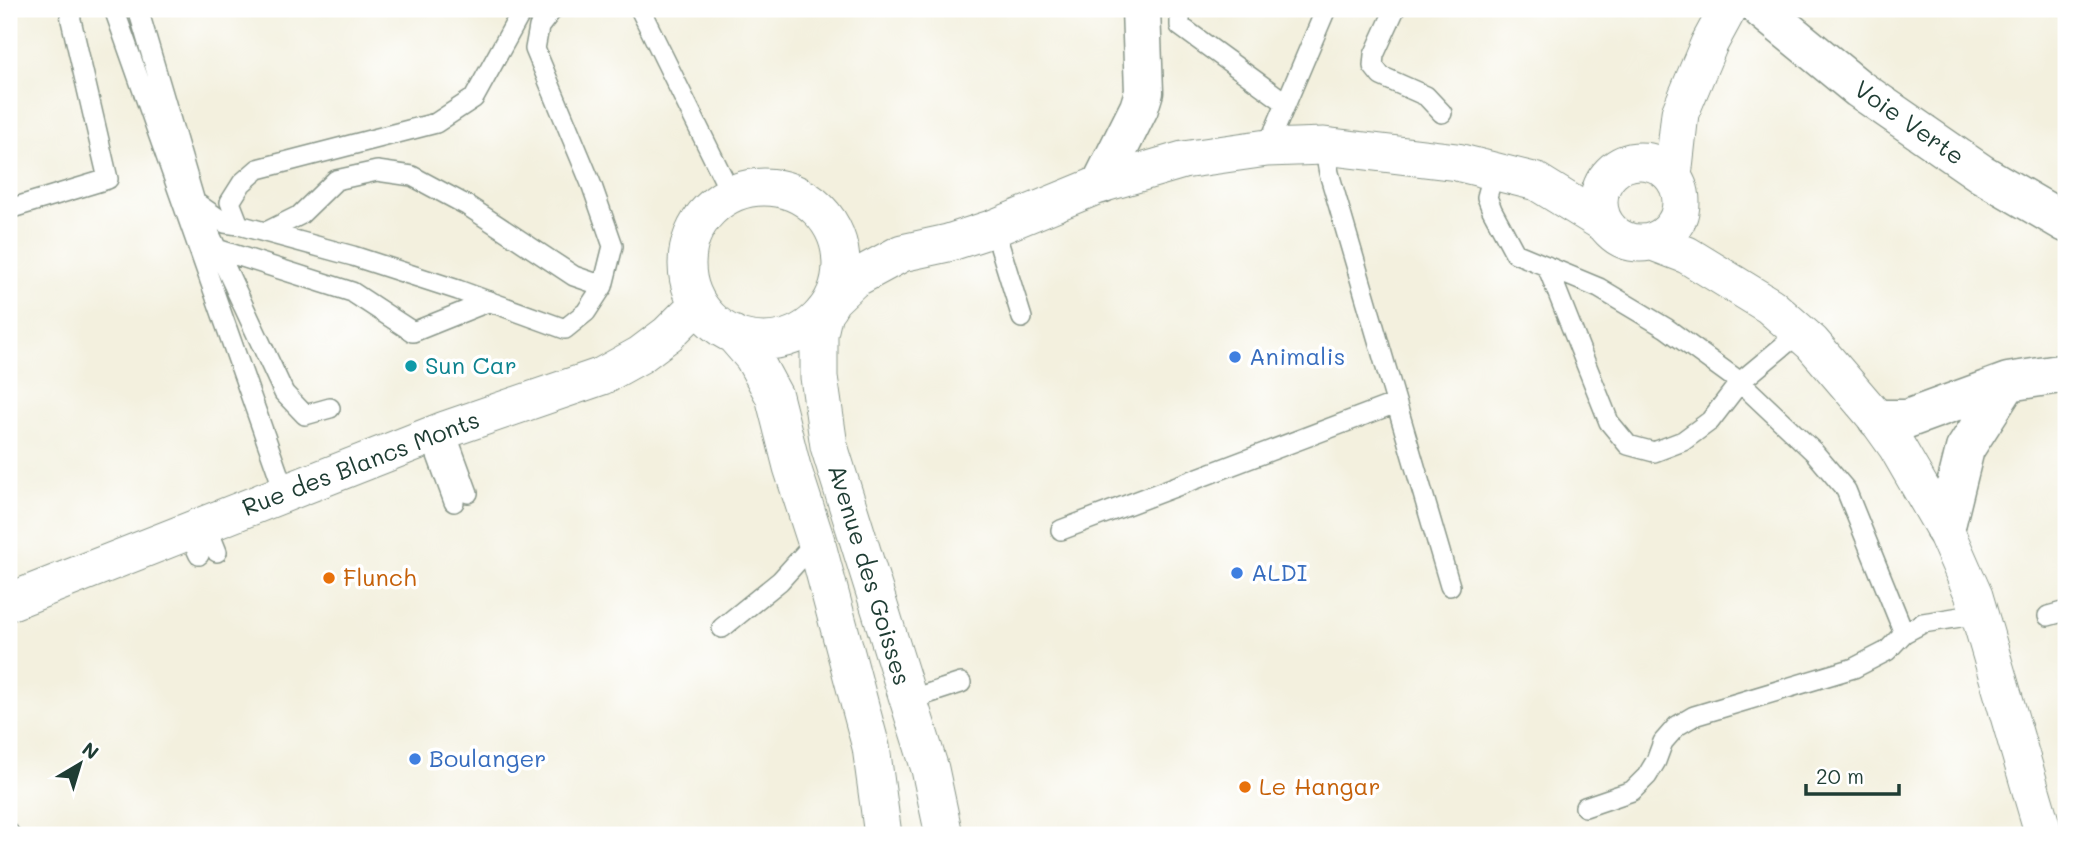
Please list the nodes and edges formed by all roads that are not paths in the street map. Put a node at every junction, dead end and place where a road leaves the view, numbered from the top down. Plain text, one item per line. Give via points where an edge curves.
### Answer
1 (71, 9) edge
2 (114, 9) edge
3 (138, 9) edge
4 (523, 9) edge
5 (553, 9) edge
6 (640, 9) edge
7 (1141, 9) edge
8 (1180, 9) edge
9 (1326, 9) edge
10 (1395, 9) edge
11 (1728, 9) edge
12 (1760, 9) edge
13 (1787, 9) edge
14 (1286, 103) junction
15 (1442, 113) dead end
16 (1680, 113) junction
17 (1324, 146) junction
18 (1267, 148) junction
19 (1623, 167) junction
20 (1494, 171) junction
21 (1537, 182) junction
22 (1101, 184) junction
23 (1677, 190) junction
24 (731, 194) junction
25 (195, 202) junction
26 (2066, 206) edge
27 (9, 209) edge
28 (2066, 223) edge
29 (1605, 224) junction
30 (239, 225) junction
31 (994, 228) junction
32 (833, 229) junction
33 (266, 232) junction
34 (1653, 242) junction
35 (217, 249) junction
36 (902, 253) junction
37 (1547, 267) junction
38 (603, 286) junction
39 (1739, 286) junction
40 (490, 302) junction
41 (698, 304) junction
42 (829, 306) junction
43 (1022, 318) dead end
44 (1800, 332) junction
45 (733, 334) junction
46 (2066, 373) edge
47 (1740, 382) junction
48 (2008, 382) junction
49 (1396, 403) junction
50 (330, 408) dead end
51 (1877, 419) junction
52 (438, 433) junction
53 (285, 493) junction
54 (461, 498) dead end
55 (1061, 530) dead end
56 (1945, 530) junction
57 (816, 541) junction
58 (1450, 586) dead end
59 (9, 602) edge
60 (1979, 614) junction
61 (722, 628) dead end
62 (1904, 633) junction
63 (961, 683) dead end
64 (909, 700) junction
65 (1585, 807) dead end
66 (883, 835) edge
67 (944, 835) edge
68 (2044, 835) edge

1 - 27 lane via 108,178
2 - 53 lane
3 - 25 lane
4 - 30 lane via 474,98 436,123 258,169 230,202
5 - 38 lane via 539,27 535,49 613,246
6 - 24 lane
7 - 22 main road via 1144,92
8 - 14 lane via 1180,26
9 - 14 lane
10 - 15 lane via 1373,66 1381,76 1426,96
11 - 16 street
12 - 28 main road, Voie Verte via 1859,89 1982,174
13 - 26 main road, Voie Verte via 1937,127
14 - 18 lane
16 - 19 street via 1653,144
16 - 23 street
17 - 18 street
17 - 20 street via 1433,158
17 - 49 lane
18 - 22 street via 1183,160
19 - 21 street
19 - 23 street via 1656,164
19 - 29 street via 1603,184 1599,211
20 - 21 street
20 - 37 lane via 1487,197 1515,253
21 - 29 street
22 - 31 street
23 - 34 street via 1678,220 1668,234
23 - 39 street via 1694,225
24 - 32 street via 754,187 778,188 819,210
24 - 41 street via 699,222 690,242 687,263
25 - 30 lane via 225,223
25 - 35 lane
29 - 34 street via 1617,237
30 - 33 lane
31 - 36 street
31 - 43 lane
32 - 36 street
32 - 42 street via 841,253 841,277
33 - 38 lane via 300,215 336,180 377,171 412,176 468,206 574,276
33 - 40 lane
34 - 39 street via 1687,255
35 - 40 lane via 352,292 413,332
35 - 50 lane via 284,393 306,415
36 - 42 street via 854,279
37 - 47 lane via 1599,288 1667,328
37 - 47 lane via 1609,422 1628,444 1654,452 1683,441 1710,421
38 - 40 lane via 586,312 565,329
39 - 44 street
41 - 45 street
41 - 52 street, Rue des Blancs Monts via 640,355 602,376
42 - 45 street via 810,326 792,335 753,340
42 - 64 street, Avenue des Goisses via 819,334 819,377 829,446
44 - 47 lane
44 - 51 street
45 - 57 street, Avenue des Goisses via 753,357 774,396
46 - 48 main road
47 - 62 lane via 1814,452 1846,491
48 - 51 main road via 1906,419
48 - 56 main road via 1965,449
49 - 55 lane
49 - 58 lane
51 - 56 street
52 - 53 street, Rue des Blancs Monts
52 - 54 lane
53 - 59 street, Rue des Blancs Monts via 203,540
56 - 60 street
57 - 61 lane via 780,581
57 - 66 street, Avenue des Goisses via 871,747
60 - 62 lane via 1923,623
60 - 68 street
62 - 65 lane via 1887,651 1854,668 1694,716 1676,726 1647,776 1632,791
63 - 64 lane
64 - 67 street, Avenue des Goisses

